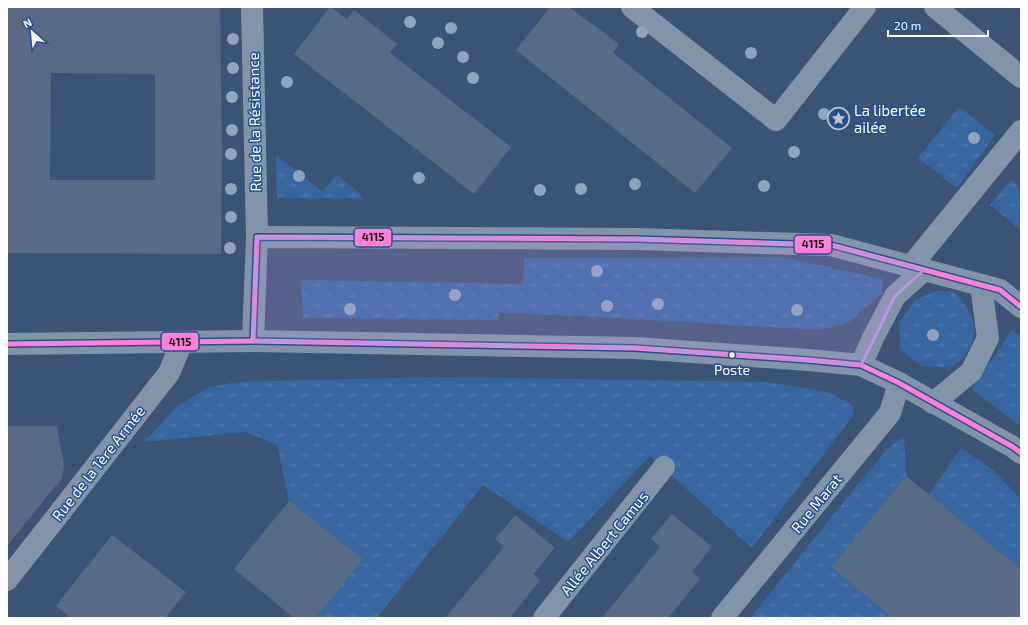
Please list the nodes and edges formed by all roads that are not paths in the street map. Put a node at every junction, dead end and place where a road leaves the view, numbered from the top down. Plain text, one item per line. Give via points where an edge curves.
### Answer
1 (252, 7) edge
2 (632, 7) edge
3 (865, 7) edge
4 (935, 7) edge
5 (1021, 76) edge
6 (1021, 131) edge
7 (257, 237) junction
8 (917, 268) junction
9 (981, 285) junction
10 (1021, 307) edge
11 (253, 341) junction
12 (182, 342) junction
13 (7, 344) edge
14 (861, 365) junction
15 (899, 383) junction
16 (933, 402) junction
17 (1018, 452) edge
18 (664, 467) dead end
19 (7, 580) edge
20 (544, 618) edge
21 (722, 618) edge

1 - 7 street, Rue de la Résistance
2 - 3 street via 776,120
4 - 5 street
6 - 8 street
7 - 8 street via 636,239 831,245
7 - 11 street, Rue de la Résistance
8 - 9 street
8 - 14 street via 896,296
9 - 10 street via 1000,290
9 - 16 street via 988,338 971,372
11 - 12 street
11 - 14 street via 635,348
12 - 13 street
12 - 19 street, Rue de la 1ère Armée via 169,373
14 - 15 street
15 - 16 street
15 - 21 street, Rue Marat via 890,413
16 - 17 street
18 - 20 street, Allée Albert Camus

